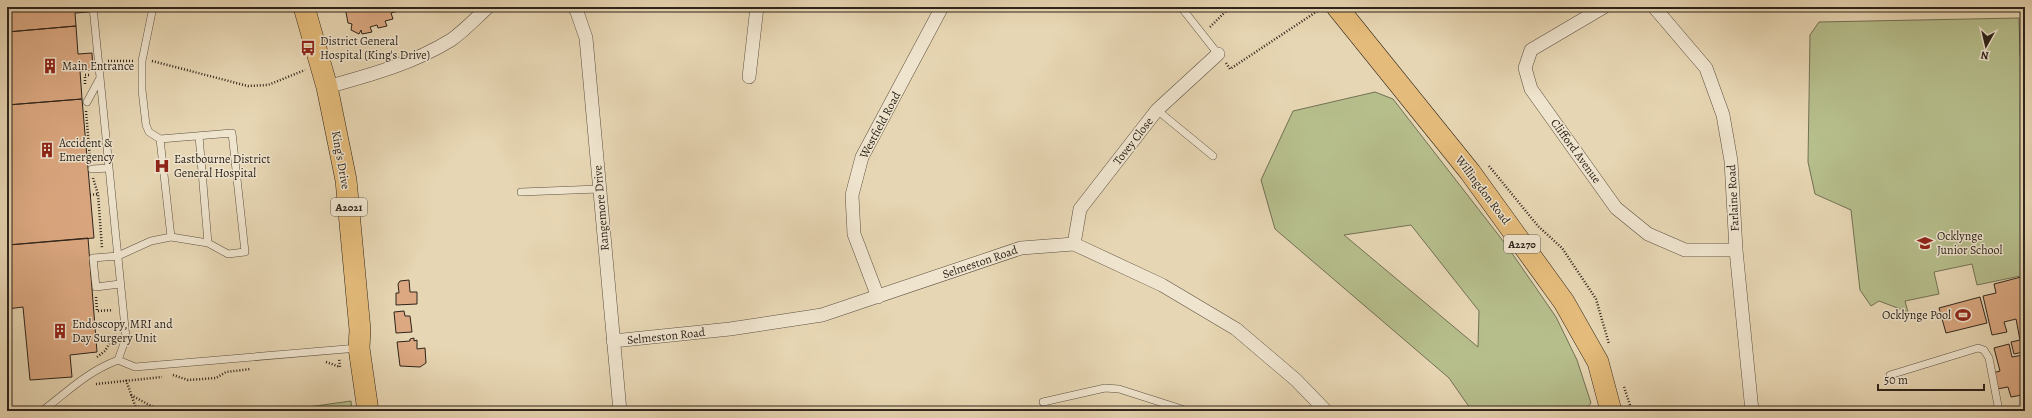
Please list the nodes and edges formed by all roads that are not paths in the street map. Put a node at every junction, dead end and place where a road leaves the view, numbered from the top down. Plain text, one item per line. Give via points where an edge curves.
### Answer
1 (93, 7) edge
2 (154, 7) edge
3 (304, 7) edge
4 (488, 7) edge
5 (574, 7) edge
6 (757, 7) edge
7 (942, 7) edge
8 (1181, 7) edge
9 (1604, 7) edge
10 (1654, 7) edge
11 (1325, 10) edge
12 (1218, 54) joint
13 (749, 77) dead end
14 (100, 78) junction
15 (327, 87) junction
16 (86, 104) road end
17 (1157, 110) junction
18 (199, 136) junction
19 (160, 139) junction
20 (1213, 156) dead end
21 (109, 168) junction
22 (91, 169) road end
23 (599, 189) junction
24 (521, 192) dead end
25 (171, 237) junction
26 (208, 243) junction
27 (1074, 244) junction
28 (1736, 250) junction
29 (118, 256) junction
30 (120, 284) junction
31 (878, 296) junction
32 (613, 341) junction
33 (358, 348) junction
34 (118, 360) junction
35 (1890, 375) dead end
36 (1043, 402) dead end
37 (42, 411) edge
38 (368, 411) edge
39 (620, 411) edge
40 (1188, 411) edge
41 (1326, 411) edge
42 (1611, 411) edge
43 (1752, 411) edge
44 (1998, 411) edge

1 - 14 lane
2 - 19 lane via 142,61 142,90 146,125 149,132
3 - 15 main road, King's Drive / A2021
4 - 15 street via 452,39 420,57 383,72
5 - 23 street, Rangemore Drive via 586,38
6 - 13 street
7 - 31 street, Westfield Road via 862,157 852,195 854,234
8 - 12 lane
9 - 28 street, Clifford Avenue via 1531,50 1525,68 1531,89 1616,208 1648,234 1685,250
10 - 28 street, Farlaine Road via 1706,68 1723,115 1731,161
11 - 42 main road, Willingdon Road / A2270 via 1470,172 1564,302 1598,362
12 - 17 street, Tovey Close
14 - 16 lane
14 - 21 lane
15 - 33 main road, King's Drive / A2021 via 346,180 360,330
17 - 20 lane
17 - 27 street, Tovey Close via 1080,209
18 - 19 lane
18 - 26 lane
18 - 26 lane via 232,133 245,252 228,254
19 - 25 lane
21 - 22 lane
21 - 29 lane
23 - 24 lane
23 - 32 street, Rangemore Drive
25 - 26 lane
25 - 29 lane via 151,241
27 - 31 street, Selmeston Road via 1021,248
27 - 41 street, Selmeston Road via 1162,285 1236,329 1296,380
28 - 43 street, Farlaine Road
29 - 30 lane
29 - 30 lane via 93,258 96,287
30 - 34 lane via 126,338
31 - 32 street, Selmeston Road via 822,314 730,329
32 - 39 street, Rangemore Drive
33 - 34 lane via 135,367
33 - 38 main road, King's Drive / A2021
34 - 37 lane via 80,379
35 - 44 lane via 1978,348 1984,350 1989,358
36 - 40 lane via 1105,388 1119,389

